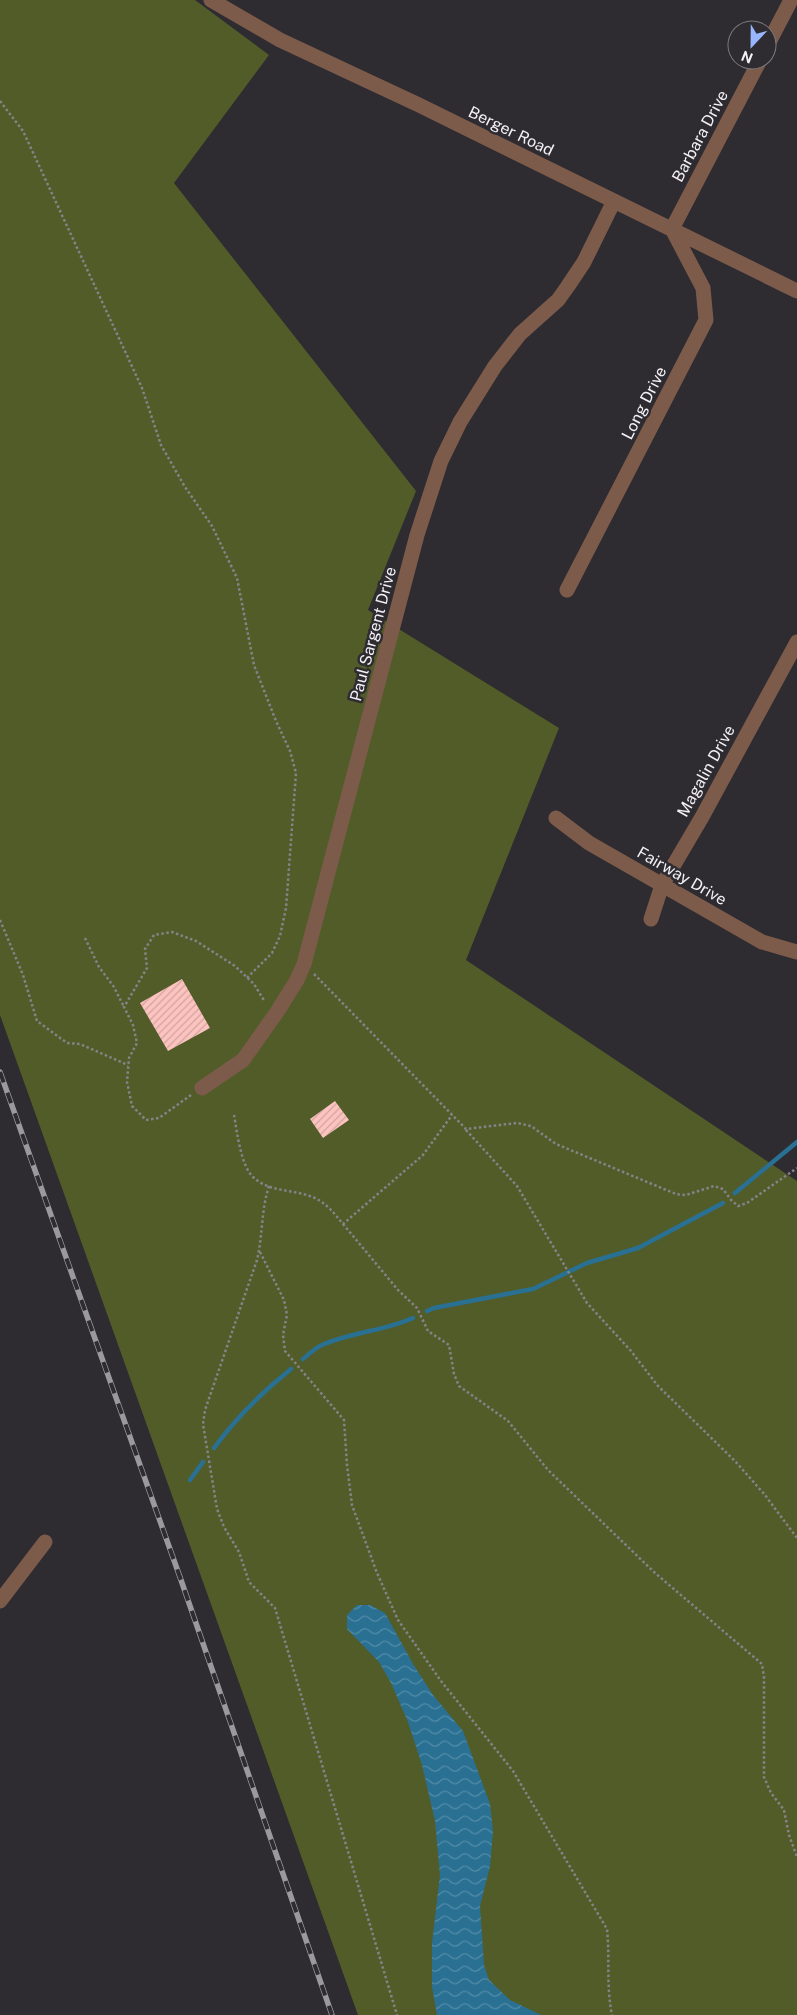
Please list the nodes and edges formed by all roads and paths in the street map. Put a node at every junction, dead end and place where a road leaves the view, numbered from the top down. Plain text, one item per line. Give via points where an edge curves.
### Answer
1 (211, 0) edge
2 (791, 0) edge
3 (777, 27) edge
4 (755, 70) edge
5 (0, 101) edge
6 (614, 200) junction
7 (672, 229) junction
8 (797, 291) edge
9 (567, 590) dead end
10 (797, 642) edge
11 (556, 818) dead end
12 (662, 885) junction
13 (651, 919) dead end
14 (0, 920) edge
15 (85, 938) dead end
16 (797, 952) edge
17 (304, 964) junction
18 (247, 978) junction
19 (124, 1007) junction
20 (273, 1017) junction
21 (128, 1065) junction
22 (202, 1088) joint
23 (452, 1115) junction
24 (234, 1116) dead end
25 (466, 1129) junction
26 (797, 1168) edge
27 (269, 1186) junction
28 (343, 1224) junction
29 (259, 1250) junction
30 (797, 1538) edge
31 (45, 1542) dead end
32 (0, 1601) edge
33 (797, 1857) edge
34 (397, 2015) edge
35 (612, 2015) edge

1 - 6 street, Berger Road via 280,40
2 - 3 street
4 - 7 street, Barbara Drive
5 - 18 path via 24,131 142,388 161,445 212,526 237,578 254,665 290,751 296,774 286,908 280,936 272,953
6 - 7 street, Berger Road
6 - 17 street, Paul Sargent Drive via 584,262 558,300 520,334 495,366 460,422 441,461 417,535
7 - 8 street, Berger Road
7 - 9 street, Long Drive via 703,288 706,320
10 - 12 street, Magalin Drive
11 - 12 street, Fairway Drive via 589,843
12 - 13 street, Magalin Drive
12 - 16 street, Fairway Drive via 762,942
14 - 21 path via 23,975 37,1021 67,1044 80,1044
15 - 19 path
17 - 20 street, Paul Sargent Drive
17 - 23 path
18 - 19 path via 235,966 196,941 172,932 154,935 145,949 147,968
18 - 20 path
19 - 21 path via 137,1043
20 - 22 street, Paul Sargent Drive via 243,1060
21 - 22 path via 126,1082 132,1106 146,1120 158,1118
23 - 25 path
23 - 28 path via 423,1155
24 - 27 path via 240,1150 252,1177
25 - 26 path via 517,1123 531,1126 556,1144 676,1194 686,1195 714,1186 723,1189 738,1206
25 - 30 path via 517,1186 587,1303 658,1386 736,1461
27 - 28 path via 313,1197 330,1208
27 - 29 path
28 - 33 path via 417,1308 428,1331 449,1346 459,1386 508,1421 548,1470 655,1573 762,1664 764,1777 784,1810
29 - 34 path via 202,1424 217,1509 239,1552 249,1582 275,1608
29 - 35 path via 284,1300 287,1315 283,1335 285,1351 344,1420 352,1505 398,1620 441,1681 513,1771 607,1929
31 - 32 street

